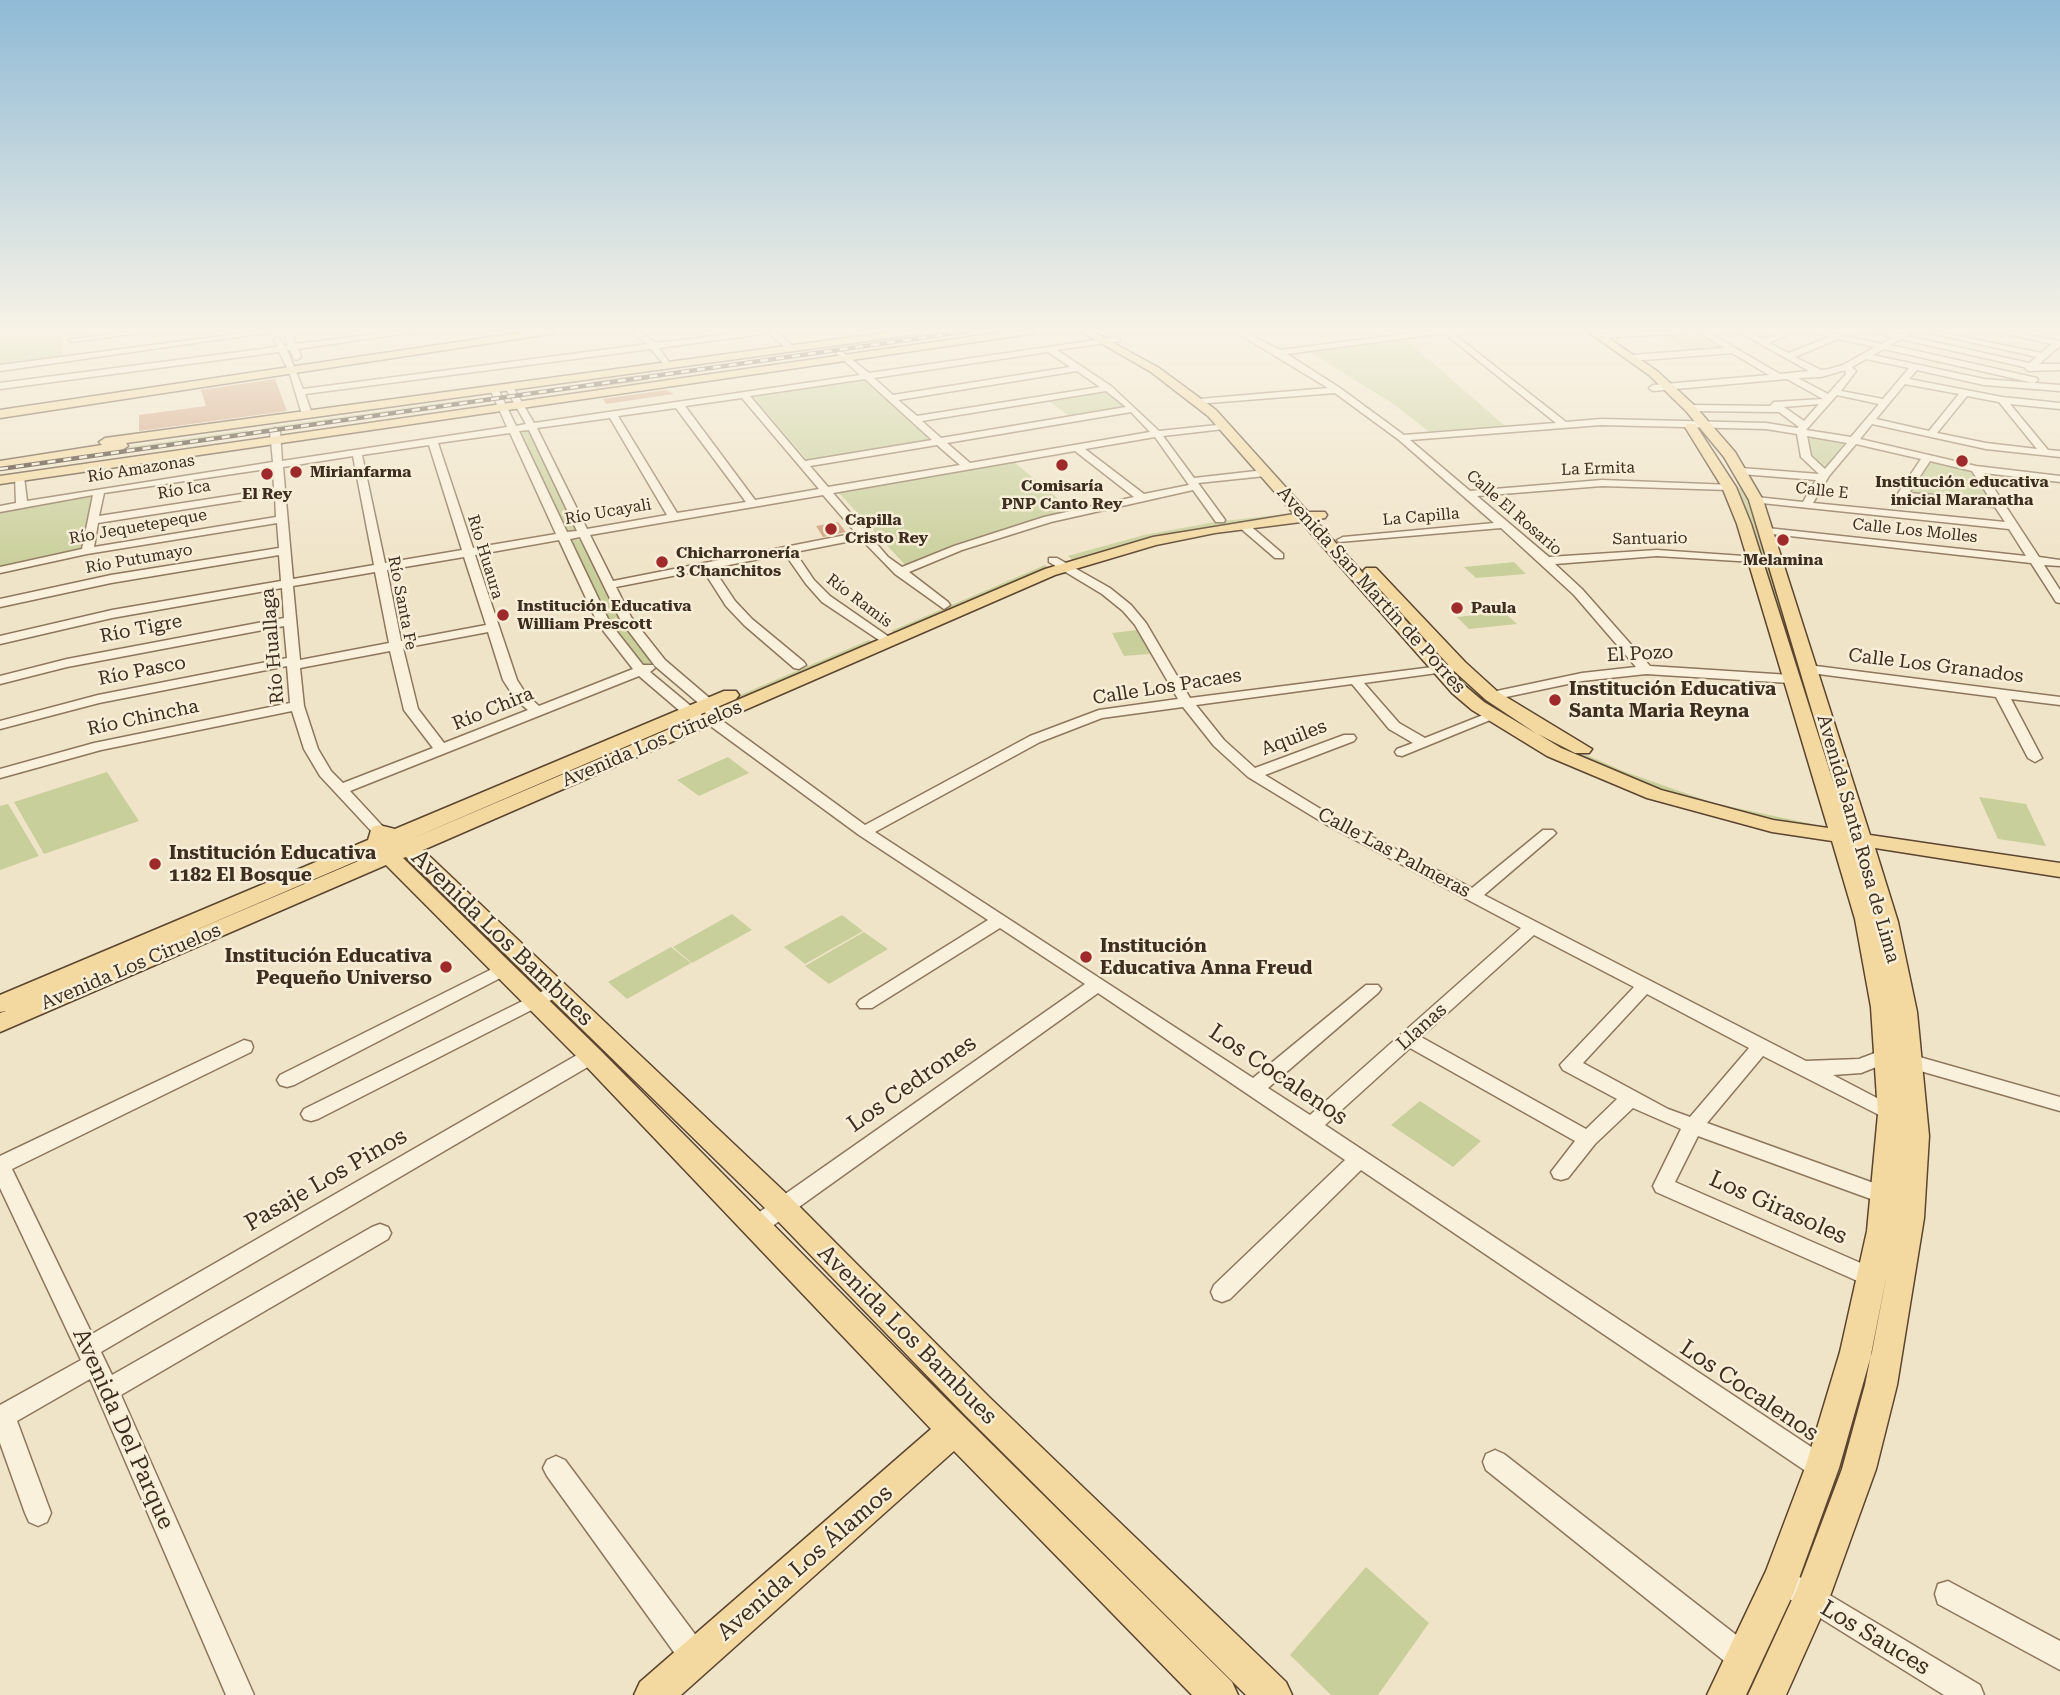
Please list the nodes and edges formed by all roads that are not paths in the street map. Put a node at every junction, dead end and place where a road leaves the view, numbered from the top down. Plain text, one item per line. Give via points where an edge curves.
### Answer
1 (306, 410) edge
2 (351, 410) edge
3 (402, 410) edge
4 (421, 410) edge
5 (504, 410) edge
6 (522, 410) edge
7 (645, 410) edge
8 (683, 410) edge
9 (757, 410) edge
10 (905, 410) edge
11 (970, 410) edge
12 (1126, 410) edge
13 (1134, 410) edge
14 (1213, 410) edge
15 (1214, 410) edge
16 (1364, 410) edge
17 (1545, 410) edge
18 (1686, 410) edge
19 (1747, 410) edge
20 (1771, 410) edge
21 (1818, 410) edge
22 (1881, 410) edge
23 (1951, 410) edge
24 (2010, 410) edge
25 (307, 414) junction
26 (613, 415) junction
27 (1694, 418) junction
28 (915, 419) junction
29 (1871, 421) junction
30 (1563, 424) junction
31 (1224, 426) junction
32 (532, 427) junction
33 (1802, 428) junction
34 (514, 430) junction
35 (1157, 434) junction
36 (1931, 434) junction
37 (275, 435) junction
38 (1402, 438) junction
39 (939, 441) junction
40 (1856, 441) junction
41 (433, 442) junction
42 (1077, 448) junction
43 (357, 452) junction
44 (2045, 452) junction
45 (2060, 454) edge
46 (1927, 458) junction
47 (0, 459) edge
48 (277, 464) junction
49 (803, 464) junction
50 (0, 465) edge
51 (968, 467) junction
52 (1976, 469) junction
53 (1741, 471) junction
54 (0, 472) edge
55 (1265, 472) junction
56 (1824, 476) junction
57 (19, 477) junction
58 (0, 480) edge
59 (2058, 481) edge
60 (1194, 484) junction
61 (1729, 487) junction
62 (99, 491) junction
63 (280, 491) junction
64 (826, 491) junction
65 (1468, 494) junction
66 (1902, 495) junction
67 (1141, 497) junction
68 (1755, 500) junction
69 (752, 503) junction
70 (1997, 504) junction
71 (22, 505) junction
72 (1806, 505) junction
73 (0, 509) edge
74 (1309, 512) junction
75 (1908, 515) junction
76 (674, 517) junction
77 (282, 519) junction
78 (94, 520) junction
79 (1220, 520) junction
80 (1243, 525) junction
81 (1503, 525) junction
82 (2011, 526) junction
83 (1767, 531) junction
84 (583, 532) junction
85 (863, 535) junction
86 (563, 536) junction
87 (1343, 540) junction
88 (788, 550) junction
89 (87, 551) junction
90 (284, 551) junction
91 (467, 552) junction
92 (1279, 556) dead end
93 (1754, 559) junction
94 (2034, 560) junction
95 (1546, 561) junction
96 (1059, 563) junction
97 (2060, 563) edge
98 (706, 566) junction
99 (379, 568) junction
100 (0, 569) edge
101 (899, 572) junction
102 (287, 584) junction
103 (608, 585) junction
104 (1392, 593) junction
105 (1374, 595) junction
106 (2060, 599) edge
107 (0, 603) edge
108 (944, 605) junction
109 (290, 621) junction
110 (491, 628) junction
111 (881, 638) junction
112 (0, 640) edge
113 (1436, 641) junction
114 (1416, 643) junction
115 (394, 646) junction
116 (293, 663) junction
117 (660, 663) junction
118 (799, 665) junction
119 (1459, 666) junction
120 (1438, 668) junction
121 (1808, 669) junction
122 (1646, 670) junction
123 (641, 671) junction
124 (1790, 679) junction
125 (0, 680) edge
126 (1355, 680) junction
127 (2001, 694) junction
128 (1492, 696) junction
129 (2060, 701) edge
130 (1186, 702) junction
131 (297, 706) junction
132 (538, 712) junction
133 (709, 712) junction
134 (687, 713) junction
135 (1493, 716) junction
136 (0, 725) edge
137 (1349, 738) dead end
138 (1423, 743) junction
139 (1561, 747) junction
140 (442, 750) junction
141 (1402, 752) dead end
142 (2035, 758) dead end
143 (0, 774) edge
144 (1253, 774) junction
145 (339, 790) junction
146 (1847, 831) junction
147 (864, 832) junction
148 (1548, 833) dead end
149 (390, 843) junction
150 (2060, 856) edge
151 (2060, 870) edge
152 (1474, 895) junction
153 (1000, 920) junction
154 (1533, 926) junction
155 (503, 969) junction
156 (1098, 984) junction
157 (1646, 985) junction
158 (1372, 989) dead end
159 (545, 996) junction
160 (0, 1004) edge
161 (866, 1004) dead end
162 (0, 1023) edge
163 (1409, 1038) junction
164 (1761, 1046) junction
165 (244, 1047) dead end
166 (591, 1056) junction
167 (1899, 1058) junction
168 (1801, 1066) junction
169 (287, 1080) dead end
170 (1253, 1088) junction
171 (1631, 1098) junction
172 (2060, 1104) edge
173 (311, 1114) dead end
174 (1891, 1114) junction
175 (1693, 1126) junction
176 (1310, 1127) junction
177 (1588, 1139) junction
178 (1359, 1160) junction
179 (0, 1165) edge
180 (1561, 1172) dead end
181 (1886, 1196) junction
182 (781, 1206) junction
183 (756, 1226) junction
184 (380, 1233) dead end
185 (1871, 1278) junction
186 (1222, 1292) dead end
187 (91, 1357) junction
188 (107, 1390) junction
189 (1, 1418) edge
190 (966, 1418) junction
191 (1495, 1462) dead end
192 (556, 1468) dead end
193 (1822, 1468) junction
194 (38, 1513) dead end
195 (1781, 1579) junction
196 (1948, 1594) dead end
197 (1811, 1599) junction
198 (2060, 1656) edge
199 (1743, 1658) junction
200 (696, 1659) junction
201 (240, 1695) edge
202 (653, 1695) edge
203 (1219, 1695) edge
204 (1273, 1695) edge
205 (1726, 1695) edge
206 (1767, 1695) edge
207 (1970, 1695) edge

1 - 25 street
2 - 25 main road
3 - 50 main road
4 - 37 main road
5 - 34 street
6 - 32 street, Los Cocalenos
7 - 26 street, Río Amazonas
8 - 69 street
9 - 49 street
10 - 28 street
11 - 28 street
12 - 39 street
13 - 35 street
14 - 31 main road, Avenida San Martín de Porres
15 - 74 main road, Avenida San Martín de Porres
16 - 38 street, Calle El Rosario
17 - 30 street
18 - 27 main road, Avenida Santa Rosa de Lima
19 - 27 street
20 - 33 street via 1784,411
21 - 33 street
22 - 29 street
23 - 36 street
24 - 44 street
25 - 47 main road
26 - 32 street, Río Amazonas
26 - 76 street
27 - 30 street
27 - 33 street
27 - 53 main road, Avenida Santa Rosa de Lima
27 - 61 main road, Avenida Santa Rosa de Lima
28 - 39 street
29 - 36 street
29 - 40 street
30 - 38 street
31 - 35 street, Río Ucayali
31 - 55 main road, Avenida San Martín de Porres
32 - 34 street, Río Amazonas
32 - 84 street, Los Cocalenos
33 - 40 street
33 - 56 street via 1806,457
34 - 41 street, Río Amazonas
34 - 86 street
35 - 42 street, Río Ucayali
35 - 60 street
36 - 44 street
37 - 48 street, Río Huallaga
37 - 54 main road
37 - 57 main road
38 - 65 street, Calle El Rosario
39 - 49 street
39 - 51 street
40 - 46 street
40 - 56 street
41 - 43 street, Río Amazonas
41 - 91 street, Río Huaura
42 - 51 street, Río Ucayali
42 - 67 street
43 - 48 street, Río Amazonas
43 - 99 street, Río Santa Fe
44 - 45 street
46 - 52 street
46 - 66 street
48 - 62 street, Río Amazonas
48 - 63 street, Río Huallaga
49 - 64 street
51 - 64 street, Río Ucayali
52 - 59 street
52 - 70 street
53 - 56 street
53 - 68 main road, Avenida Santa Rosa de Lima
55 - 60 street
55 - 74 main road, Avenida San Martín de Porres
56 - 72 street
57 - 58 main road
57 - 71 street
60 - 67 street
60 - 79 street
61 - 65 street, La Ermita via 1602,483
61 - 93 main road, Avenida Santa Rosa de Lima
62 - 71 street, Río Amazonas
62 - 78 street
63 - 77 street, Río Huallaga
63 - 78 street, Río Ica
64 - 69 street, Río Ucayali
64 - 85 street
65 - 81 street, Calle El Rosario
66 - 70 street
66 - 75 street
67 - 101 street via 1018,528
68 - 72 street, Calle E
68 - 83 main road, Avenida Santa Rosa de Lima
69 - 76 street, Río Ucayali
70 - 82 street
71 - 73 street, Río Amazonas
72 - 75 street, Calle E
74 - 79 main road, Avenida Los Ciruelos
74 - 80 main road, Avenida Los Ciruelos
74 - 87 main road, Avenida San Martín de Porres
74 - 105 main road, Avenida San Martín de Porres
75 - 82 street, Calle E
76 - 84 street, Río Ucayali
77 - 89 street, Río Jequetepeque
77 - 90 street, Río Huallaga
78 - 89 street
79 - 96 main road, Avenida Los Ciruelos via 1134,535
80 - 92 street
80 - 96 main road, Avenida Los Ciruelos
81 - 87 street, La Capilla
81 - 95 street, Calle El Rosario
82 - 94 street
83 - 94 street, Calle Los Molles
83 - 121 main road, Avenida Santa Rosa de Lima
84 - 86 street, Río Ucayali
84 - 103 street, Los Cocalenos
85 - 88 street
85 - 101 street
86 - 91 street, Río Ucayali
86 - 123 street via 597,613
87 - 104 main road, Avenida San Martín de Porres
88 - 98 street
88 - 111 street, Río Ramis via 826,599
89 - 100 street, Río Jequetepeque
90 - 102 street, Río Huallaga
90 - 107 street, Río Putumayo via 111,579
91 - 99 street, Río Ucayali
91 - 110 street, Río Huaura
93 - 95 street, Santuario via 1657,553
93 - 124 main road, Avenida Santa Rosa de Lima
94 - 97 street, Calle Los Molles
94 - 106 street
95 - 122 street, Calle El Rosario
96 - 108 main road, Avenida Los Ciruelos
96 - 111 main road, Avenida Los Ciruelos
96 - 130 street, Calle Las Palmeras via 1127,608
98 - 103 street
98 - 118 street via 730,603
99 - 102 street, Río Ucayali
99 - 115 street, Río Santa Fe
101 - 108 street
102 - 109 street, Río Huallaga
102 - 112 street, Río Ucayali via 112,614
103 - 117 street, Los Cocalenos via 625,618
104 - 105 main road
104 - 113 main road, Avenida San Martín de Porres
105 - 114 main road, Avenida San Martín de Porres
108 - 111 main road, Avenida Los Ciruelos
109 - 116 street, Río Huallaga
109 - 125 street, Río Tigre
110 - 115 street, Río Pasco
110 - 132 street, Río Huaura via 510,680
111 - 118 main road, Avenida Los Ciruelos
111 - 133 main road, Avenida Los Ciruelos
113 - 114 main road
113 - 119 main road, Avenida San Martín de Porres
114 - 120 main road, Avenida San Martín de Porres
115 - 116 street, Río Pasco
115 - 140 street, Río Santa Fe via 411,710
116 - 131 street, Río Huallaga
116 - 136 street, Río Pasco via 98,699
117 - 123 street, Río Chira
117 - 133 street, Los Cocalenos
118 - 133 main road, Avenida Los Ciruelos
119 - 120 street, Calle Los Pacaes
119 - 128 main road, Avenida San Martín de Porres
120 - 126 street, Calle Los Pacaes
120 - 135 main road, Avenida San Martín de Porres
121 - 127 street, Calle Los Granados
121 - 146 main road, Avenida Santa Rosa de Lima
122 - 124 street, El Pozo
122 - 128 street, El Pozo via 1582,677
123 - 132 street, Río Chira
123 - 134 street
124 - 146 main road, Avenida Santa Rosa de Lima
126 - 130 street, Calle Los Pacaes
126 - 138 street via 1394,726
127 - 129 street, Calle Los Granados
127 - 142 street
128 - 139 main road, Avenida San Martín de Porres
130 - 144 street, Calle Las Palmeras via 1219,743
130 - 147 street, Calle Los Pacaes via 1099,714 1035,739
131 - 143 street, Río Chincha via 99,746
131 - 145 street, Río Huallaga via 311,749
132 - 140 street, Río Chira
133 - 134 main road, Avenida Los Ciruelos
133 - 147 street, Los Cocalenos
133 - 149 main road, Avenida Los Ciruelos
134 - 149 main road, Avenida Los Ciruelos
135 - 138 street
135 - 139 main road, Avenida San Martín de Porres
137 - 144 street, Aquiles
138 - 141 street
139 - 146 main road, Avenida San Martín de Porres via 1730,816
140 - 145 street, Río Chira
144 - 152 street, Calle Las Palmeras via 1332,822
145 - 149 street, Río Huallaga
146 - 150 main road, Avenida San Martín de Porres
146 - 151 main road, Avenida San Martín de Porres
146 - 167 main road, Avenida Santa Rosa de Lima via 1886,922 1905,1012
147 - 153 street, Los Cocalenos
148 - 152 street
149 - 155 main road, Avenida Los Bambues
149 - 159 main road, Avenida Los Bambues
149 - 160 main road, Avenida Los Ciruelos
149 - 162 main road, Avenida Los Ciruelos
152 - 154 street, Calle Las Palmeras
153 - 156 street, Los Cocalenos
153 - 161 street
154 - 157 street, Calle Las Palmeras
154 - 163 street, Llanas
155 - 159 main road, Avenida Los Bambues
155 - 169 street
156 - 170 street, Los Cocalenos
156 - 182 street, Los Cedrones
157 - 164 street, Calle Las Palmeras
157 - 171 street via 1570,1065
158 - 170 street
159 - 166 main road, Avenida Los Bambues
159 - 173 street
159 - 182 main road, Avenida Los Bambues
163 - 176 street, Llanas
163 - 177 street
164 - 168 street, Calle Las Palmeras
164 - 175 street
165 - 179 street
166 - 183 main road, Avenida Los Bambues
166 - 187 street, Pasaje Los Pinos
167 - 168 street, Calle Las Palmeras via 1825,1069
167 - 172 street
167 - 174 main road, Avenida Santa Rosa de Lima
167 - 197 main road, Avenida Santa Rosa de Lima via 1916,1136 1899,1292 1859,1469
168 - 174 street, Calle Las Palmeras
170 - 176 street, Los Cocalenos
171 - 175 street
171 - 177 street
174 - 181 main road, Avenida Santa Rosa de Lima
175 - 181 street
175 - 185 street, Los Girasoles via 1663,1186
176 - 178 street, Los Cocalenos
177 - 180 street
178 - 186 street
178 - 193 street, Los Cocalenos
179 - 187 street, Avenida Del Parque
181 - 185 main road, Avenida Santa Rosa de Lima
182 - 183 street, Los Cedrones
182 - 190 main road, Avenida Los Bambues
183 - 190 main road, Avenida Los Bambues
184 - 188 street
185 - 193 main road, Avenida Santa Rosa de Lima via 1856,1352
187 - 188 street, Avenida Del Parque
187 - 189 street, Pasaje Los Pinos
188 - 201 street, Avenida Del Parque
189 - 194 street
190 - 200 main road, Avenida Los Álamos
190 - 203 main road, Avenida Los Bambues
190 - 204 main road, Avenida Los Bambues
191 - 199 street
192 - 200 street
193 - 195 main road, Avenida Santa Rosa de Lima
195 - 197 street, Los Sauces
195 - 199 main road, Avenida Santa Rosa de Lima
196 - 198 street
197 - 206 main road, Avenida Santa Rosa de Lima
197 - 207 street, Los Sauces
199 - 205 main road, Avenida Santa Rosa de Lima
200 - 202 main road, Avenida Los Álamos

